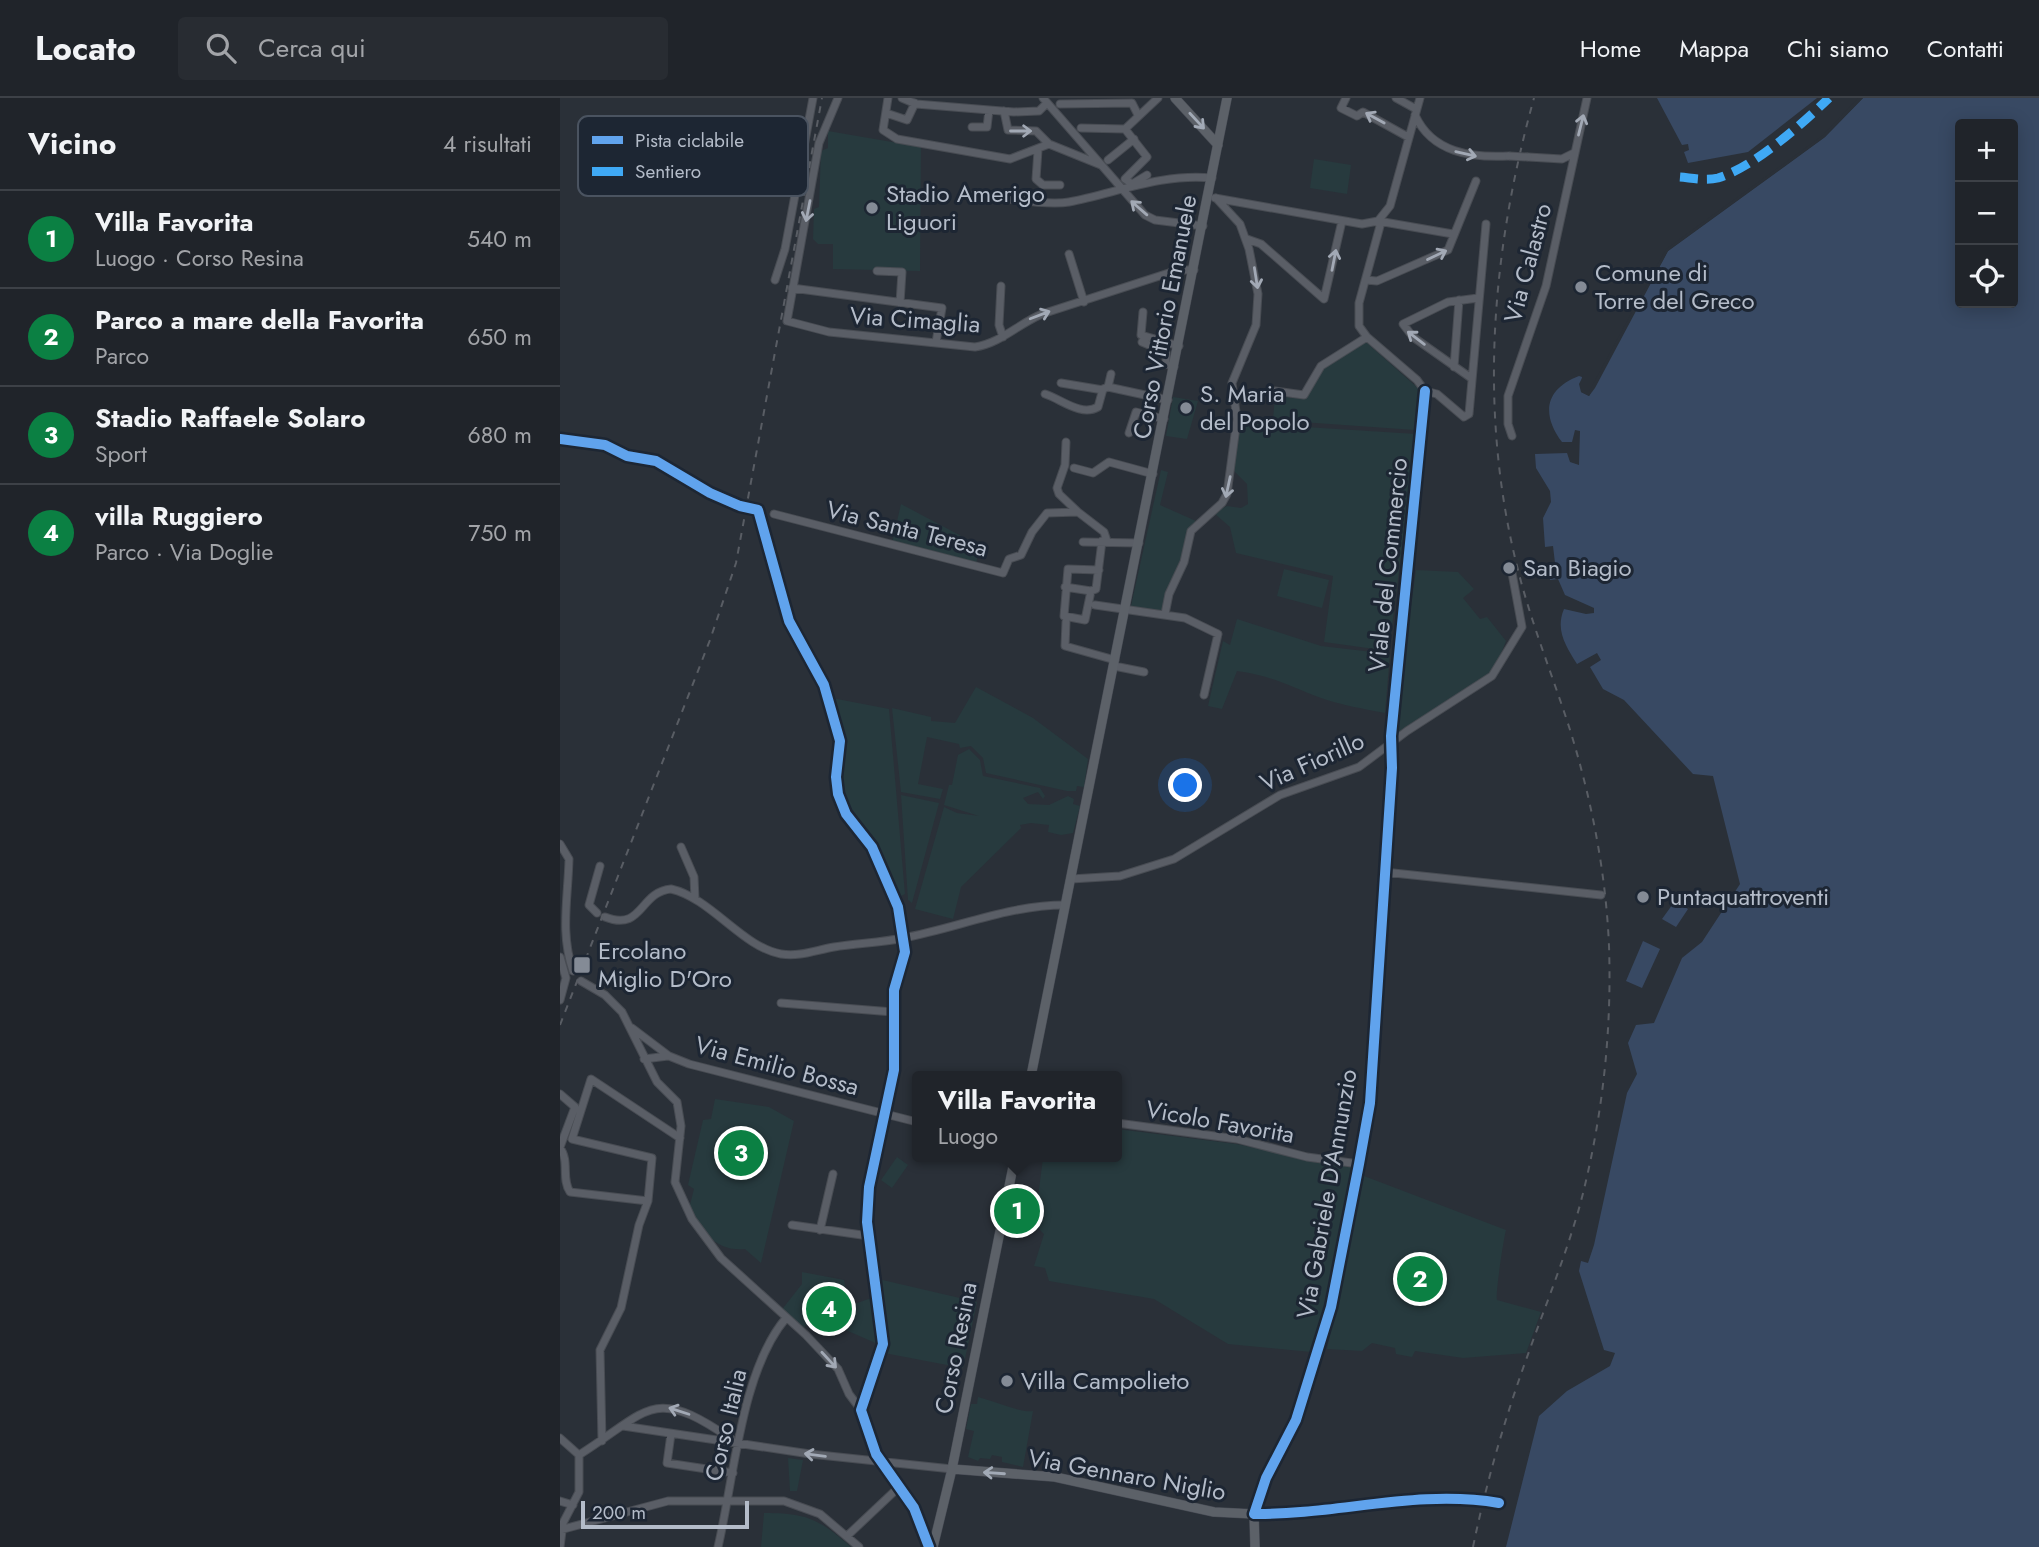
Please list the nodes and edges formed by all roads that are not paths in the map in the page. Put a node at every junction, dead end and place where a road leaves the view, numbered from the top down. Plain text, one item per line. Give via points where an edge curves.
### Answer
1 (813, 98) edge
2 (838, 98) edge
3 (888, 98) edge
4 (902, 98) edge
5 (1158, 98) edge
6 (1175, 98) edge
7 (1227, 98) edge
8 (1346, 98) edge
9 (1420, 98) edge
10 (1587, 98) edge
11 (1401, 99) edge
12 (1045, 100) edge
13 (1104, 101) edge
14 (915, 103) junction
15 (1060, 104) dead end
16 (1070, 104) junction
17 (989, 110) junction
18 (1004, 111) junction
19 (1415, 112) junction
20 (886, 113) junction
21 (1070, 115) dead end
22 (1138, 115) dead end
23 (808, 125) edge
24 (972, 127) dead end
25 (1080, 128) dead end
26 (1125, 129) junction
27 (1427, 135) junction
28 (1408, 137) junction
29 (1134, 139) junction
30 (1049, 144) junction
31 (1218, 145) junction
32 (1038, 150) junction
33 (1574, 153) junction
34 (1562, 159) junction
35 (1104, 163) junction
36 (1570, 171) junction
37 (1147, 175) dead end
38 (1212, 178) junction
39 (1476, 181) dead end
40 (1060, 185) dead end
41 (1119, 187) junction
42 (972, 195) dead end
43 (795, 196) edge
44 (1212, 198) junction
45 (1378, 220) junction
46 (1342, 221) junction
47 (1203, 226) junction
48 (1485, 228) dead end
49 (1454, 234) junction
50 (1247, 239) junction
51 (1069, 254) dead end
52 (1194, 270) junction
53 (877, 271) dead end
54 (775, 280) dead end
55 (1366, 281) junction
56 (1002, 286) dead end
57 (792, 288) junction
58 (1478, 298) junction
59 (1459, 300) junction
60 (1084, 302) junction
61 (901, 303) junction
62 (1143, 312) dead end
63 (1003, 337) junction
64 (1367, 337) junction
65 (936, 342) junction
66 (1142, 342) dead end
67 (1179, 346) junction
68 (1454, 367) junction
69 (1174, 368) junction
70 (1111, 373) dead end
71 (1471, 378) junction
72 (1061, 383) dead end
73 (1105, 389) junction
74 (1275, 391) dead end
75 (1424, 391) junction
76 (1045, 394) dead end
77 (1168, 400) junction
78 (1164, 419) junction
79 (1129, 433) dead end
80 (1512, 436) dead end
81 (560, 439) edge
82 (1066, 442) dead end
83 (1074, 468) dead end
84 (1153, 474) junction
85 (740, 506) dead end
86 (751, 508) dead end
87 (1078, 512) junction
88 (774, 514) dead end
89 (1104, 541) junction
90 (1083, 542) dead end
91 (1139, 543) junction
92 (1099, 570) junction
93 (1512, 573) dead end
94 (1065, 587) junction
95 (1091, 591) junction
96 (1095, 605) dead end
97 (1125, 608) junction
98 (1165, 614) junction
99 (1066, 622) dead end
100 (1114, 663) junction
101 (1144, 672) dead end
102 (1204, 695) dead end
103 (1392, 743) junction
104 (560, 844) edge
105 (681, 847) dead end
106 (600, 866) dead end
107 (1384, 872) junction
108 (1071, 879) junction
109 (1601, 895) dead end
110 (695, 900) junction
111 (1065, 905) junction
112 (560, 921) edge
113 (902, 939) junction
114 (560, 957) edge
115 (573, 971) dead end
116 (581, 981) dead end
117 (560, 1000) edge
118 (781, 1003) dead end
119 (893, 1012) junction
120 (630, 1026) junction
121 (657, 1048) junction
122 (643, 1056) junction
123 (669, 1056) junction
124 (1032, 1071) edge
125 (560, 1094) edge
126 (887, 1114) junction
127 (912, 1121) edge
128 (1122, 1124) edge
129 (680, 1138) junction
130 (560, 1148) edge
131 (1014, 1162) edge
132 (1359, 1164) junction
133 (833, 1174) dead end
134 (648, 1201) junction
135 (792, 1226) dead end
136 (820, 1230) junction
137 (869, 1236) junction
138 (786, 1318) junction
139 (861, 1410) junction
140 (623, 1426) junction
141 (671, 1434) junction
142 (560, 1438) edge
143 (602, 1441) junction
144 (737, 1441) junction
145 (579, 1455) junction
146 (883, 1463) junction
147 (952, 1469) junction
148 (733, 1473) junction
149 (900, 1486) junction
150 (1477, 1499) tunnel mouth
151 (728, 1500) junction
152 (560, 1501) edge
153 (573, 1505) junction
154 (1254, 1514) junction
155 (561, 1530) edge
156 (846, 1536) junction
157 (560, 1547) edge
158 (718, 1547) edge
159 (859, 1547) edge
160 (931, 1547) edge
161 (1255, 1547) edge

1 - 23 street
2 -> 57 street via 819,143
3 - 20 street
4 - 14 street
5 - 26 street
6 -> 31 main road
7 - 31 main road, Corso Vittorio Emanuele
28 -> 8 street via 1363,112 1357,116 1341,108
9 - 19 street
33 -> 10 street, Via Calastro
11 - 19 street
12 - 18 street via 1039,111
12 - 35 street
13 - 16 street
13 - 22 street via 1135,104
14 - 17 street
14 - 20 street via 907,121
15 - 16 street
16 - 21 street
17 - 18 street
17 - 24 street via 987,127
18 -> 30 street via 1008,130 1036,131
19 - 27 street
19 - 28 street
20 - 32 street via 884,134 897,139 1010,159
25 - 26 street
26 - 29 street
27 - 28 street
27 -> 34 street, bridge via 1469,157
28 - 45 street via 1390,206
29 - 35 street
29 - 37 street via 1146,159 1125,179 1132,184
30 - 32 street
30 - 35 street
31 - 38 main road, Corso Vittorio Emanuele
32 - 40 street via 1036,179 1043,185
33 - 34 street
33 - 36 street, Via Calastro
34 - 36 street
35 - 41 street
36 - 80 street, Via Calastro via 1546,286 1508,396 1507,424
38 - 41 street via 1195,176
38 - 44 main road, Corso Vittorio Emanuele
39 - 49 street
41 - 42 street via 1064,203
47 -> 41 street via 1155,220
43 - 54 street
44 - 46 street
44 - 47 main road, Corso Vittorio Emanuele
44 - 50 street via 1237,217
45 - 46 street via 1362,224
45 - 49 street
45 - 55 street
50 -> 46 street via 1261,244 1324,299
47 - 52 main road, Corso Vittorio Emanuele
48 - 58 street
55 -> 49 street via 1377,281 1448,250
50 -> 98 street via 1258,294 1256,325 1233,377 1237,419 1227,494 1191,531
51 - 60 street
52 - 60 street, Via Cimaglia via 1178,270
52 - 67 main road, Corso Vittorio Emanuele
53 - 61 street via 902,272
55 - 64 street via 1358,319
56 - 63 street via 999,325
57 - 61 street
57 - 65 street, Via Cimaglia via 787,321 829,332
58 - 59 street
58 - 71 street
59 - 68 street
68 -> 59 street via 1403,324 1430,308
63 -> 60 street, Via Cimaglia via 1034,317
61 - 65 street via 942,308
62 - 67 street via 1141,335
63 - 65 street, Via Cimaglia via 975,347
64 - 74 street via 1321,366 1304,395
64 - 75 street
66 - 69 street via 1163,350 1166,364
67 - 69 main road, Corso Vittorio Emanuele
68 - 71 street
69 - 77 main road, Corso Vittorio Emanuele
70 - 73 street
71 - 75 street via 1472,408 1467,416 1437,394
72 - 73 street
73 - 76 street via 1098,407 1090,411
73 - 77 street
75 - 103 street, Viale del Commercio
77 - 78 main road, Corso Vittorio Emanuele
78 - 79 street via 1136,412
78 - 84 main road, Corso Vittorio Emanuele
81 - 85 street via 605,445 627,456 656,461
82 - 87 street via 1065,465 1056,488
83 - 84 street via 1093,473 1109,462
84 - 91 main road, Corso Vittorio Emanuele
86 - 113 street via 758,510 789,621 824,685 840,741 838,794 846,814 872,847 898,907
87 - 88 street, Via Santa Teresa via 1047,513 1021,555 1009,559 1003,573
87 - 89 street via 1102,530
89 - 90 street
89 - 91 street
89 - 92 street
91 - 97 main road, Corso Vittorio Emanuele
92 - 94 street via 1070,567
92 - 95 street via 1097,589
93 - 103 street, Via Fiorillo via 1523,621 1492,676
94 - 95 street
94 - 95 street via 1063,614 1080,621 1086,618
96 - 97 street
97 - 98 street
97 - 100 main road, Corso Vittorio Emanuele
98 - 102 street via 1185,618 1218,635
99 - 100 street via 1065,646
100 - 101 street
100 - 108 main road, Corso Vittorio Emanuele
103 - 107 street, Via Gabriele D'Annunzio
103 - 108 street, Via Fiorillo via 1359,767 1267,801 1174,859 1130,874
104 - 112 street via 569,859
105 - 110 street via 694,877
106 - 110 street via 589,905 617,921 635,916 661,890 680,891
107 - 109 street
107 - 132 street, Via Gabriele D'Annunzio via 1370,1102
108 - 111 main road
110 - 113 street via 777,953 795,956
111 - 113 street via 1035,905
111 - 124 main road
112 - 115 street via 564,955
113 - 119 street via 905,952
114 - 117 street via 566,978
116 - 120 street via 614,1003
118 - 119 street
119 - 126 street via 894,1070
120 - 121 street, Via Emilio Bossa
120 - 122 street
121 - 122 street, Via Emilio Bossa
121 - 123 street, Via Emilio Bossa
122 - 123 street, Via Emilio Bossa
122 - 129 street via 657,1082 677,1102
123 - 126 street, Via Emilio Bossa
125 - 130 street via 575,1107
126 - 127 street, Via Emilio Bossa
126 - 137 street via 869,1187
128 - 132 street, Vicolo Favorita via 1237,1139 1307,1157
129 - 134 street via 591,1079 572,1139 652,1158
129 - 138 street via 674,1182 707,1245
130 - 134 street via 570,1192
131 - 147 main road, Corso Resina
132 - 154 street, Via Gabriele D'Annunzio via 1331,1307 1296,1420 1266,1478
133 - 136 street
134 - 143 street via 621,1308 600,1350
135 - 136 street
136 - 137 street
137 - 139 street via 883,1344
138 -> 139 street via 838,1369
138 - 144 street, Corso Italia via 762,1356
139 - 146 street
140 - 141 street
140 - 143 street
144 -> 140 street via 671,1408 643,1411
141 - 144 street
141 - 148 street via 667,1463
142 - 145 street
143 - 145 street
146 -> 144 street
144 - 148 street, Corso Italia
145 - 153 street via 579,1492
146 - 147 street
146 - 149 street
154 -> 147 main road, Via Gennaro Niglio via 1214,1512 1055,1477
147 - 160 main road, Corso Resina
148 - 151 street, Corso Italia
149 - 156 street
149 - 160 street
150 - 154 street via 1437,1497
151 - 155 street via 668,1501
151 - 156 street via 794,1502 820,1514
151 - 158 street, Corso Italia
152 - 153 street
153 - 155 street
154 - 161 main road
155 - 157 street
156 - 159 street

